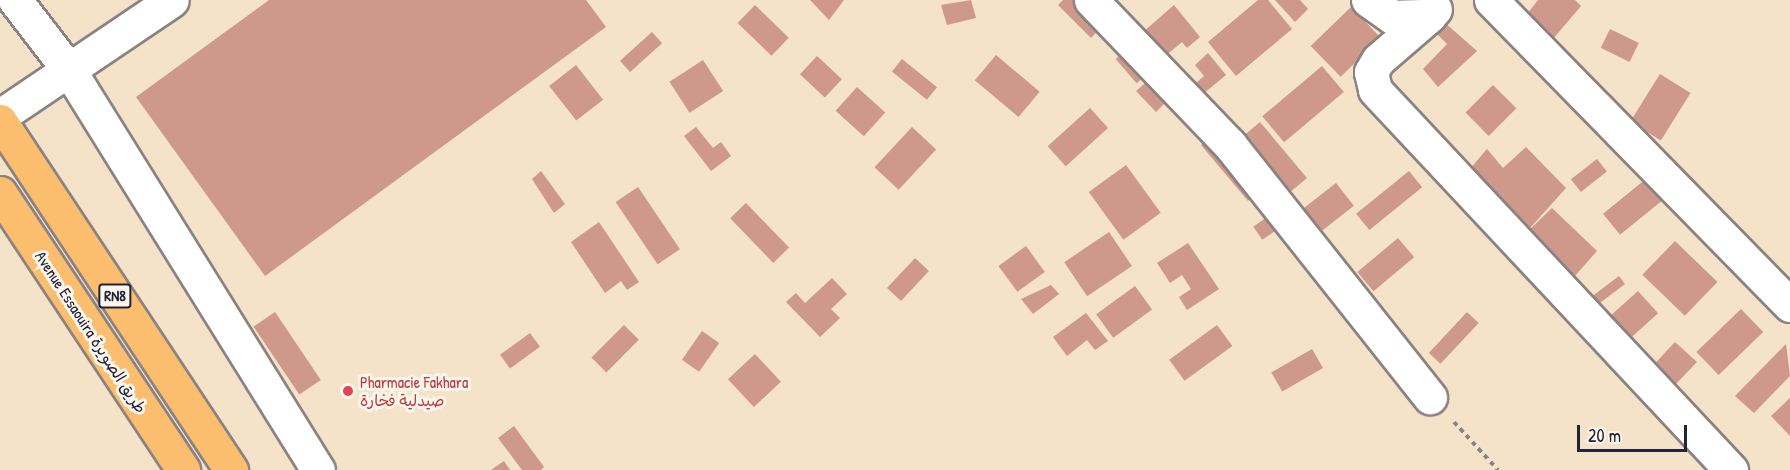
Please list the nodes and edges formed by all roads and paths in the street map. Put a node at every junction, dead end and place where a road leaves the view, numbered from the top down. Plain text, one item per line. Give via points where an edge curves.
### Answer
1 (15, 0) edge
2 (172, 0) edge
3 (1091, 0) edge
4 (1368, 0) edge
5 (1491, 0) edge
6 (1436, 8) edge
7 (69, 70) junction
8 (0, 116) edge
9 (0, 122) edge
10 (0, 193) edge
11 (1790, 305) edge
12 (1430, 397) joint
13 (183, 470) edge
14 (231, 470) edge
15 (318, 470) edge
16 (1498, 470) edge
17 (1731, 470) edge

1 - 7 street
2 - 7 street
3 - 12 street via 1230,145
4 - 6 street via 1392,17
5 - 11 street
6 - 17 street via 1378,60 1371,72 1375,90
7 - 8 street
7 - 15 street
9 - 14 main road, RN8
10 - 13 main road, Avenue Essaouira طريق الصويرة / RN8
12 - 16 path

